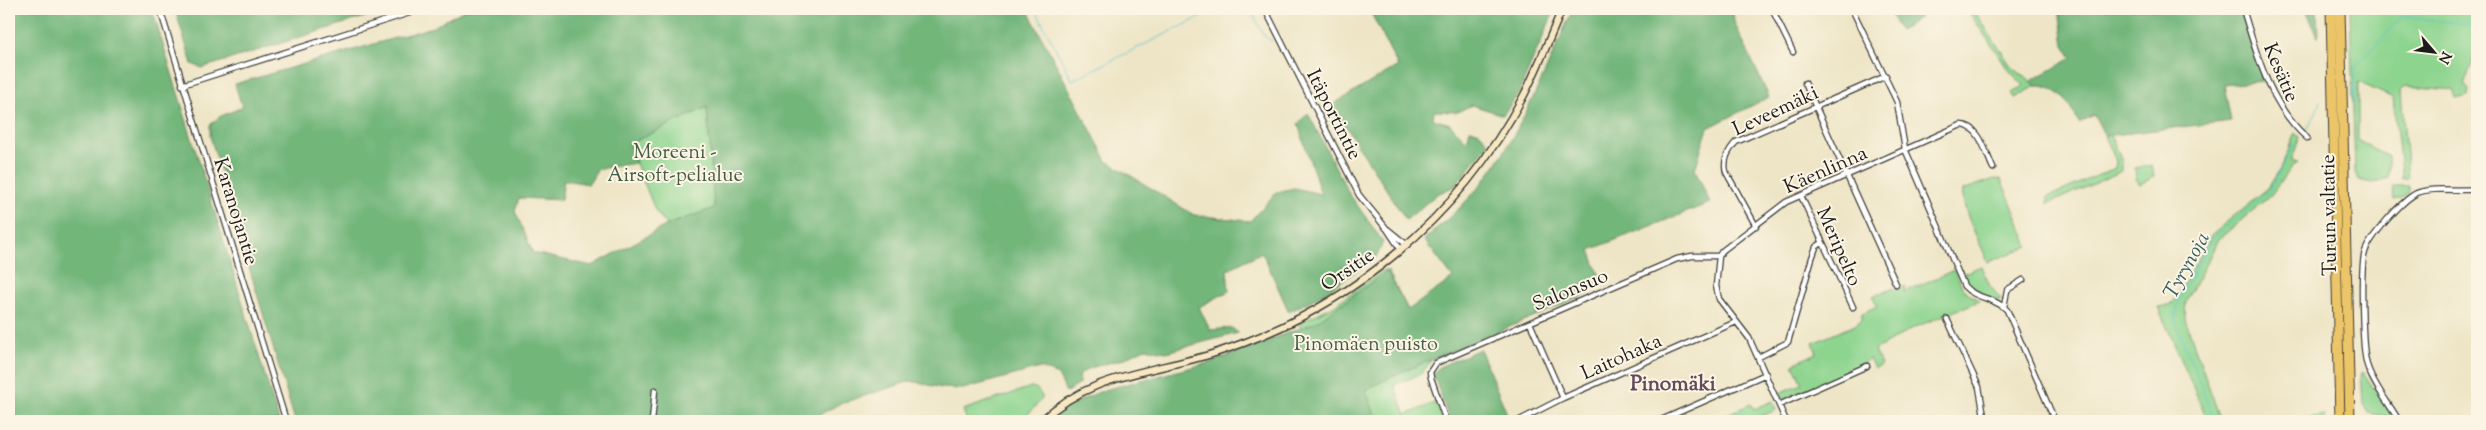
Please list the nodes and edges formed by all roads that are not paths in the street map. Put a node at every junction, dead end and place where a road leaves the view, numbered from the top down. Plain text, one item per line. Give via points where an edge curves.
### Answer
1 (160, 9) edge
2 (422, 9) edge
3 (1265, 9) edge
4 (1562, 9) edge
5 (1780, 9) edge
6 (1852, 9) edge
7 (2243, 9) edge
8 (2331, 9) edge
9 (2340, 9) edge
10 (1773, 10) edge
11 (1793, 52) dead end
12 (1886, 76) junction
13 (1805, 82) dead end
14 (182, 85) junction
15 (1816, 107) junction
16 (2307, 138) dead end
17 (1906, 149) junction
18 (1993, 168) dead end
19 (1846, 176) junction
20 (2477, 189) edge
21 (1801, 196) junction
22 (1756, 226) junction
23 (1386, 228) junction
24 (1822, 242) junction
25 (1407, 245) junction
26 (1401, 250) junction
27 (1719, 256) junction
28 (2023, 280) dead end
29 (1896, 284) dead end
30 (1852, 307) dead end
31 (2004, 307) junction
32 (1947, 319) dead end
33 (1736, 322) junction
34 (1530, 323) junction
35 (1759, 357) junction
36 (1868, 366) dead end
37 (1766, 374) junction
38 (655, 390) dead end
39 (1563, 398) junction
40 (1779, 406) junction
41 (1520, 420) edge
42 (286, 421) edge
43 (652, 421) edge
44 (1041, 421) edge
45 (1446, 421) edge
46 (1659, 421) edge
47 (1786, 421) edge
48 (1985, 421) edge
49 (2055, 421) edge
50 (2340, 421) edge
51 (2350, 421) edge
52 (2399, 421) edge

1 - 14 street, Karanojantie
2 - 14 street
3 - 23 street, Itäportintie via 1359,195
4 - 25 main road, Orsitie via 1524,95 1500,135 1453,199
5 - 10 street
6 - 12 street
7 - 16 street, Kesätie via 2256,54 2276,99 2290,122
8 - 50 highway, Turun valtatie
9 - 51 highway, Turun valtatie
10 - 11 street
12 - 15 street, Leveemäki
12 - 17 street via 1897,102
13 - 15 street
14 - 42 street, Karanojantie
15 - 19 street
15 - 22 street, Leveemäki via 1736,142 1730,149 1724,164 1726,172
17 - 18 street, Käenlinna via 1967,125 1974,130
17 - 19 street, Käenlinna
17 - 31 street via 1964,286 1974,295
19 - 21 street, Käenlinna
19 - 29 street
20 - 52 street via 2415,194 2372,238 2365,252 2363,313 2366,361 2370,374
21 - 22 street, Käenlinna via 1786,202
21 - 24 street, Meripelto
22 - 27 street, Käenlinna
23 - 25 street, Itäportintie
23 - 26 street, Itäportintie
24 - 30 street, Meripelto
24 - 35 street via 1812,258 1790,338 1784,346
25 - 26 main road, Orsitie
26 - 44 main road, Orsitie via 1345,292 1287,324 1199,358 1088,388
27 - 33 street via 1717,292
27 - 34 street, Salonsuo via 1677,259
28 - 31 street via 2007,290
31 - 49 street
32 - 48 street via 1977,380
33 - 35 street
33 - 39 street, Laitohaka
34 - 39 street
34 - 45 street, Salonsuo via 1436,363 1430,372 1431,378
35 - 37 street
36 - 40 street
37 - 40 street
37 - 46 street
38 - 43 street
39 - 41 street, Laitohaka
40 - 47 street

